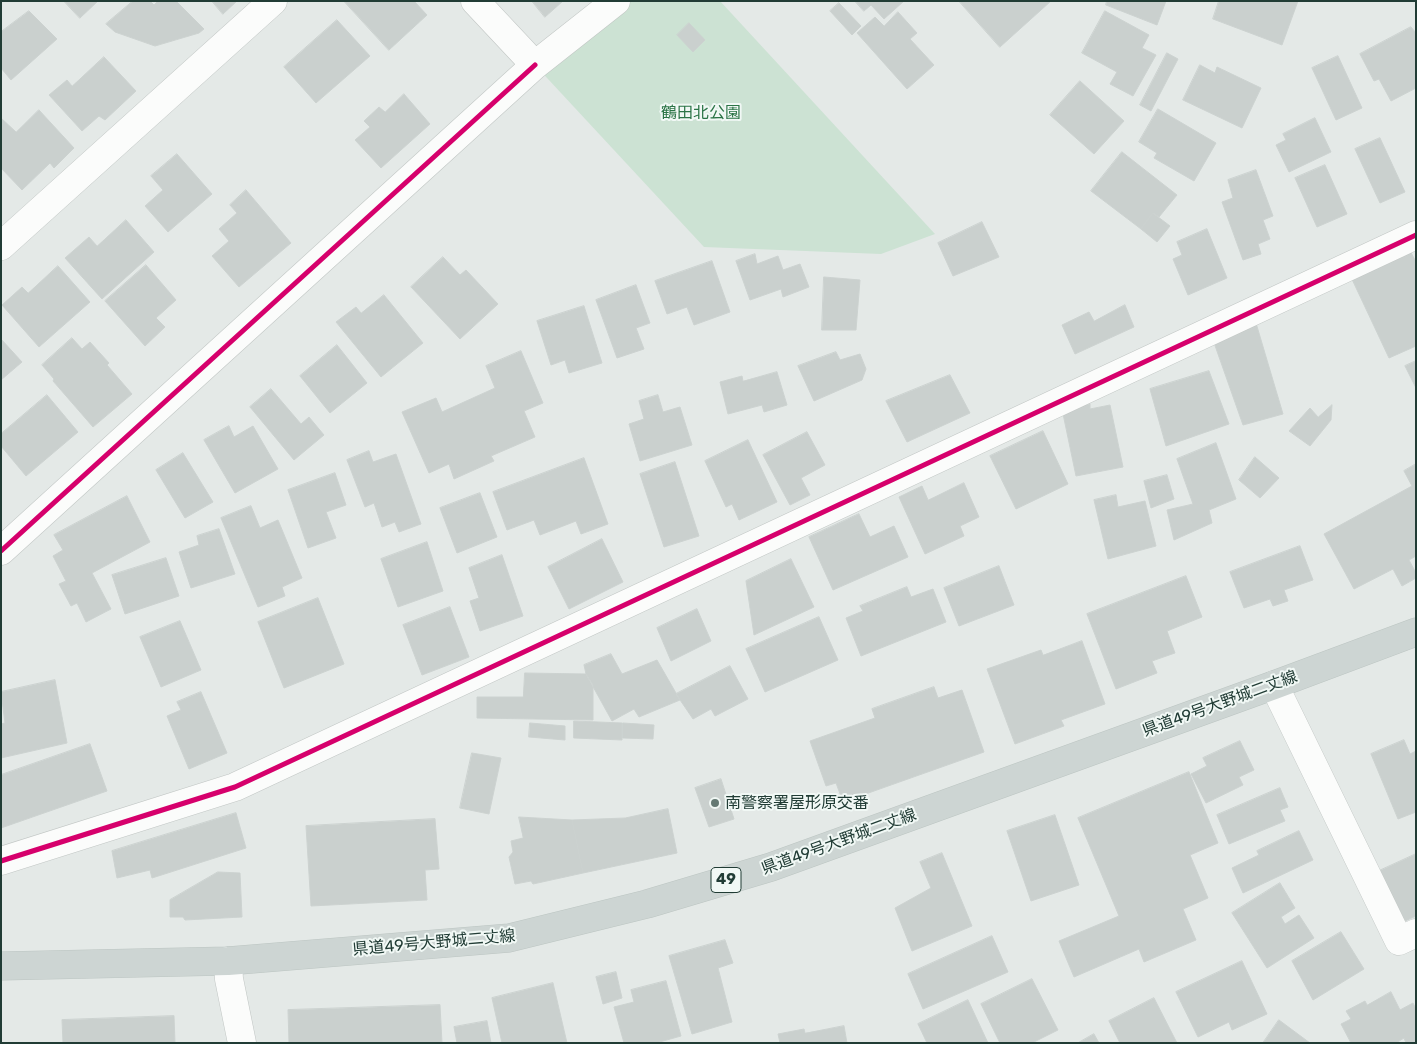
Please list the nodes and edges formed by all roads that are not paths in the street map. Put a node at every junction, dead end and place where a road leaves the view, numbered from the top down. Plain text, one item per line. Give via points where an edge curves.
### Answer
1 (273, 1) edge
2 (475, 1) edge
3 (616, 1) edge
4 (535, 65) junction
5 (1416, 235) edge
6 (1, 246) edge
7 (1, 551) edge
8 (1416, 632) edge
9 (1274, 685) junction
10 (1, 861) edge
11 (1416, 933) edge
12 (228, 961) junction
13 (1, 966) edge
14 (242, 1043) edge

1 - 6 street
2 - 4 street
3 - 4 street
4 - 7 street
5 - 10 street via 235,787
8 - 9 main road, 県道49号大野城二丈線 / 49
9 - 11 street via 1399,941
9 - 12 main road, 県道49号大野城二丈線 / 49 via 771,867 647,904 509,938
12 - 13 main road, 県道49号大野城二丈線 / 49
12 - 14 street

